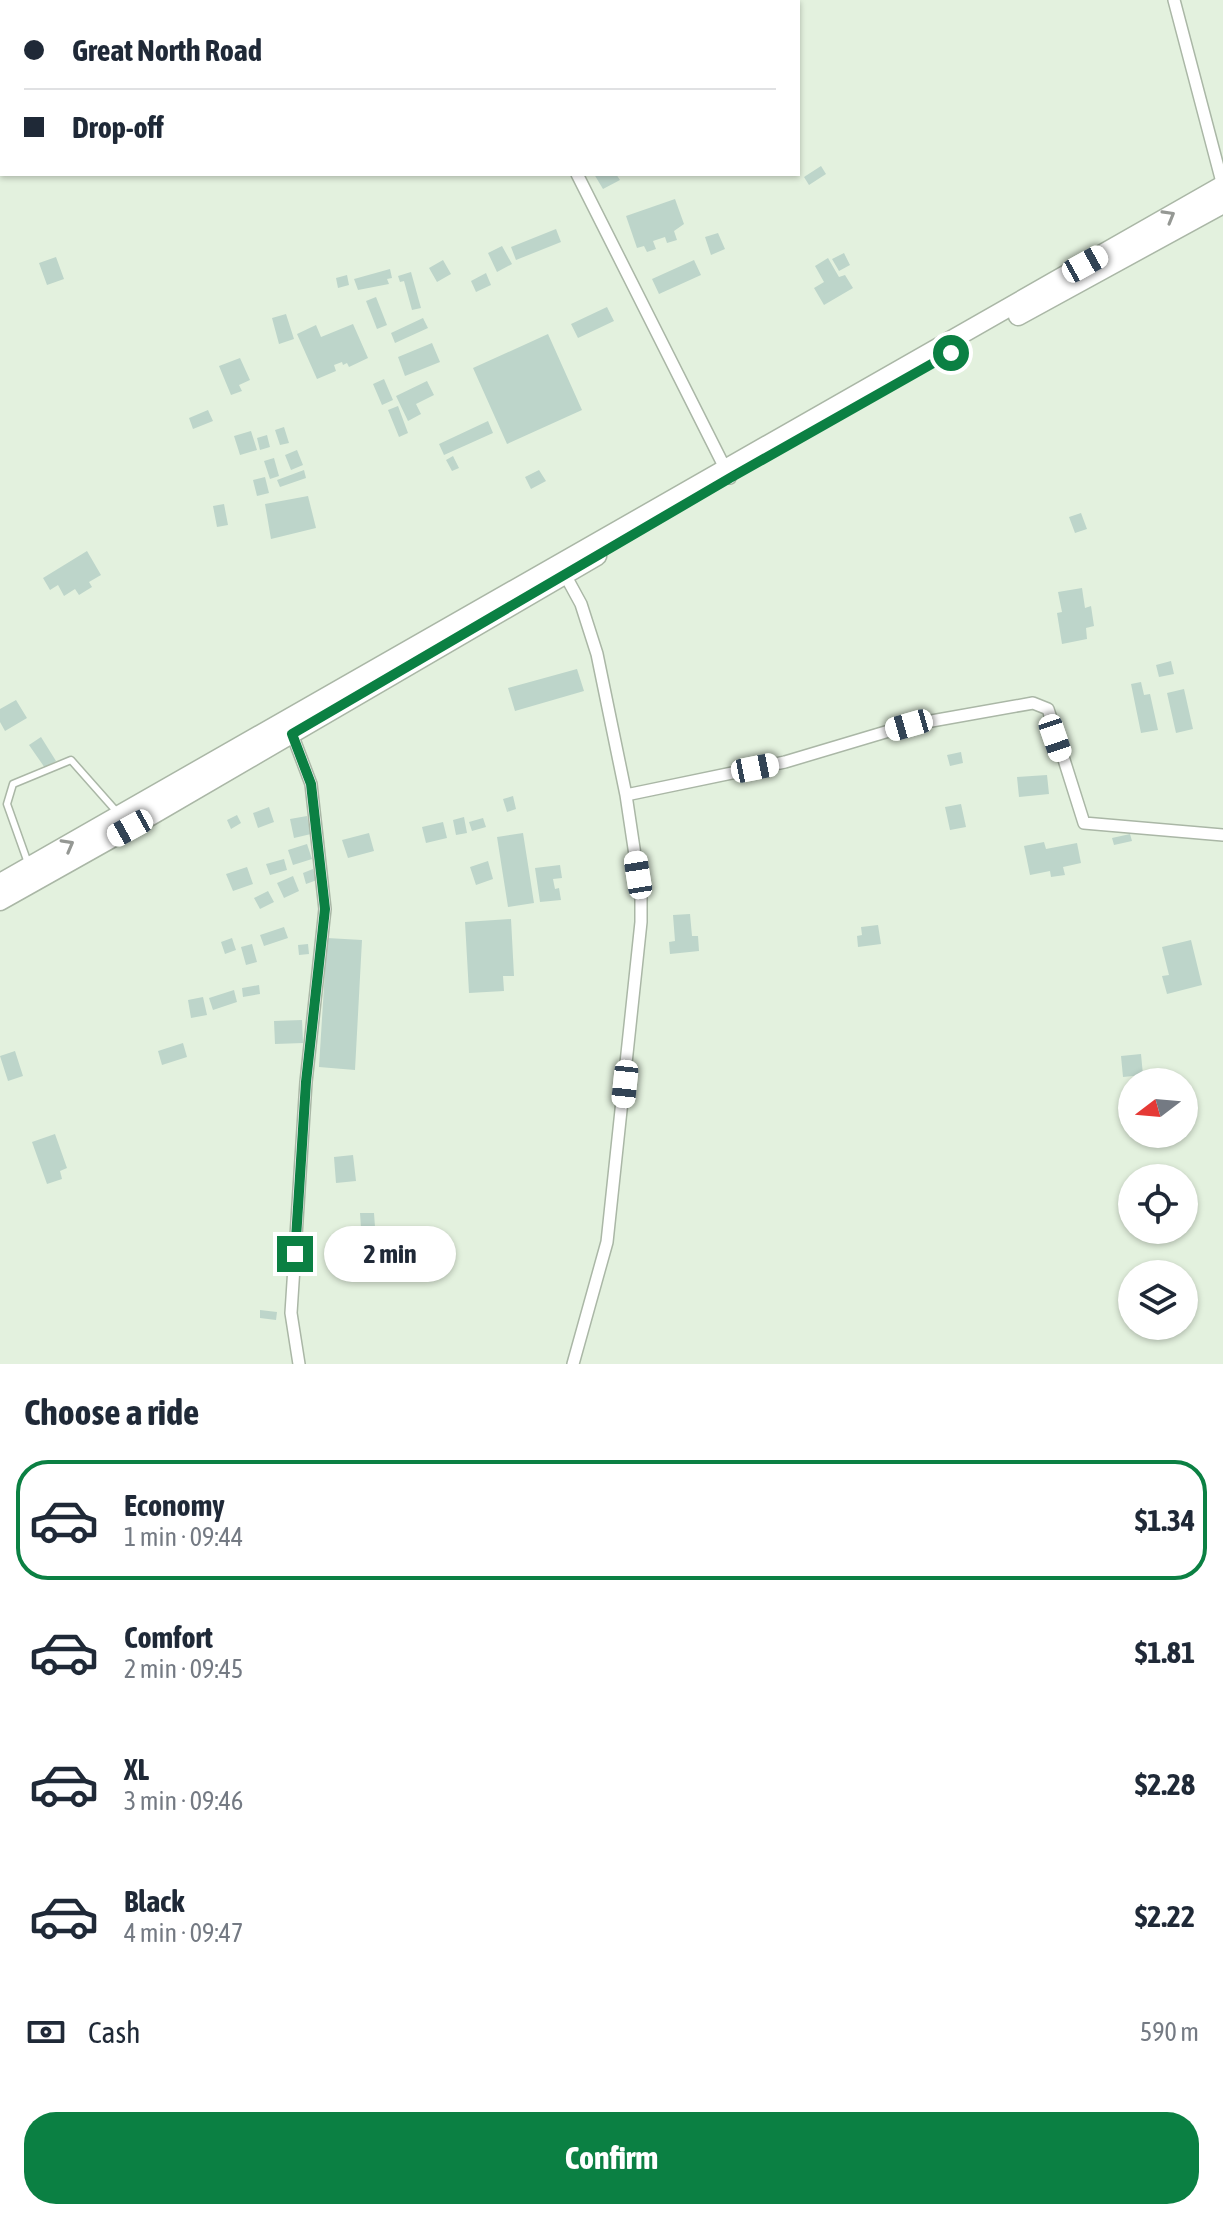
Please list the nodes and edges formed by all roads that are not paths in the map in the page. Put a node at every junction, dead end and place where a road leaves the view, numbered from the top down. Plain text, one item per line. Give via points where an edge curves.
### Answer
1 (1174, 0) edge
2 (578, 176) edge
3 (1223, 185) edge
4 (1223, 204) edge
5 (728, 473) junction
6 (562, 569) junction
7 (292, 734) junction
8 (626, 795) junction
9 (125, 822) junction
10 (1223, 835) edge
11 (32, 874) junction
12 (2, 887) edge
13 (299, 1364) edge
14 (573, 1364) edge

1 - 3 street
2 - 5 street
5 -> 3 highway
4 - 5 highway
5 - 6 highway
6 - 7 highway
6 - 8 street via 594,643
6 - 9 highway
7 - 9 highway
7 - 13 street via 311,784 325,909 306,1082 291,1313
8 - 10 street via 785,762 909,725 1033,703 1048,709 1084,823
8 - 14 street via 641,922 607,1242
9 - 11 highway
9 - 11 lane via 71,760 13,784 7,804
11 - 12 highway

